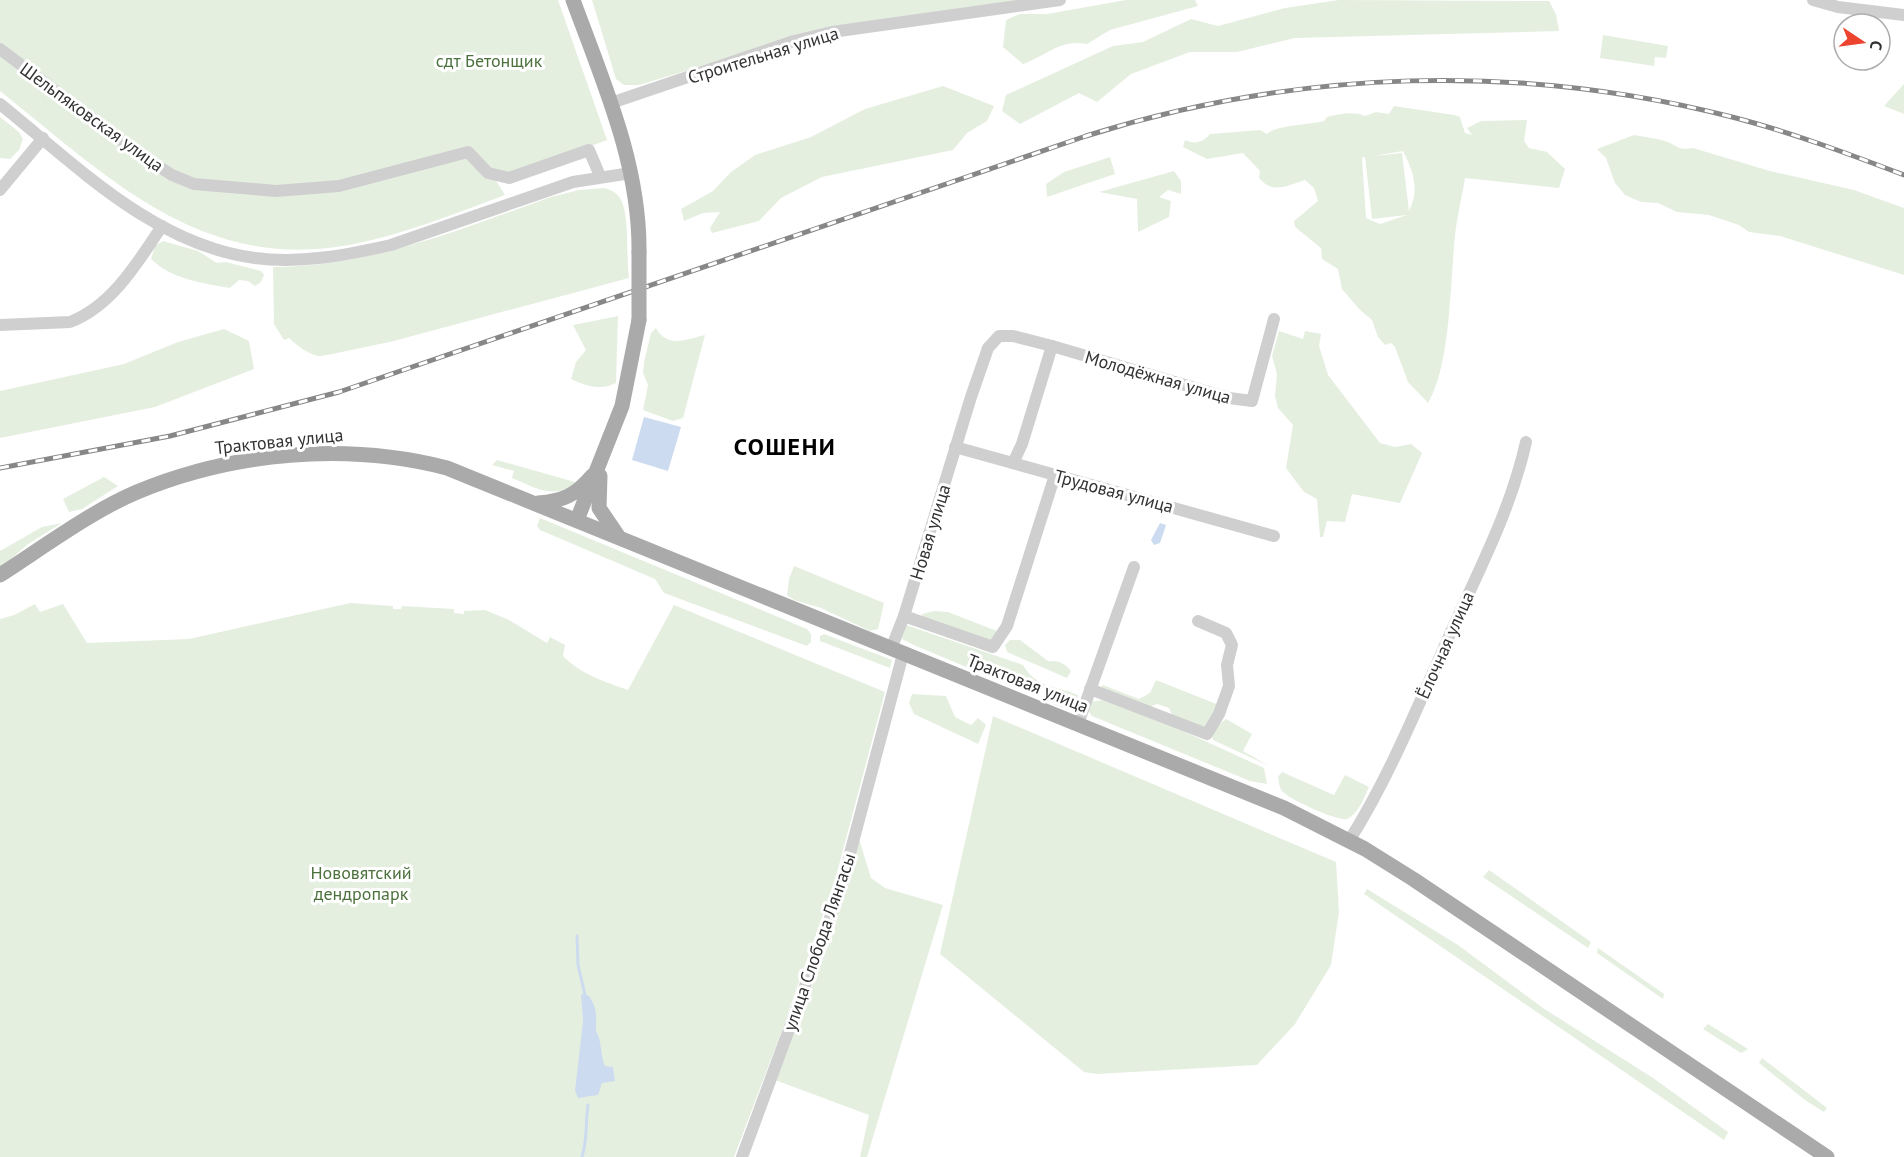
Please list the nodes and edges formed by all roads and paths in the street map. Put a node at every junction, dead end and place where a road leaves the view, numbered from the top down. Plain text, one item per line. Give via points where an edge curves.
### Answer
1 (573, 0) edge
2 (1060, 0) edge
3 (1813, 0) edge
4 (1904, 15) edge
5 (0, 49) edge
6 (611, 103) junction
7 (0, 104) edge
8 (43, 138) junction
9 (631, 173) junction
10 (600, 176) junction
11 (0, 190) edge
12 (162, 226) junction
13 (1274, 319) dead end
14 (0, 325) edge
15 (1052, 346) junction
16 (1526, 442) dead end
17 (955, 447) junction
18 (602, 461) junction
19 (1013, 464) junction
20 (1055, 475) junction
21 (537, 503) junction
22 (577, 520) junction
23 (1274, 536) dead end
24 (620, 539) junction
25 (1134, 567) dead end
26 (0, 575) edge
27 (904, 616) junction
28 (1198, 621) dead end
29 (897, 652) junction
30 (1090, 689) junction
31 (1078, 724) junction
32 (1349, 841) junction
33 (1822, 1156) edge
34 (742, 1157) edge

1 - 6 main road
2 - 6 street, Строительная улица via 832,32 794,41
3 - 4 street
5 - 10 street, Шельпяковская улица via 139,154 194,184 276,191 339,186 468,152 488,173 509,178 589,150
6 - 9 main road
7 - 8 street
8 - 11 street
8 - 12 street via 129,206
9 - 10 street
9 - 18 main road, bridge via 639,224 639,320 622,406
10 - 12 street via 544,191 391,245 328,257 254,258 213,248
12 - 14 street via 116,290 80,318 70,322
13 - 15 street, Молодёжная улица via 1252,401 1229,398
15 - 17 street, Молодёжная улица via 999,336 988,348
15 - 19 street
16 - 32 street, Ёлочная улица via 1520,471 1500,523 1381,784
17 - 19 street, Трудовая улица
17 - 27 street, Новая улица
18 - 21 main road via 573,495 561,501
18 - 22 main road
18 - 24 main road via 599,508
19 - 20 street, Трудовая улица
20 - 23 street, Трудовая улица
20 - 27 street via 1007,626 993,647
21 - 22 main road, Трактовая улица
21 - 26 main road, Трактовая улица via 447,468 379,454 345,452 247,461 205,469 136,492
22 - 24 main road, Трактовая улица
24 - 29 main road, Трактовая улица
25 - 30 street
27 - 29 street, Новая улица
28 - 30 street via 1226,633 1232,645 1227,665 1229,686 1207,734
29 - 31 main road, Трактовая улица
29 - 34 street, улица Слобода Лянгасы via 840,891
30 - 31 street
31 - 32 main road, Трактовая улица via 1284,808
32 - 33 main road, Трактовая улица via 1413,879

